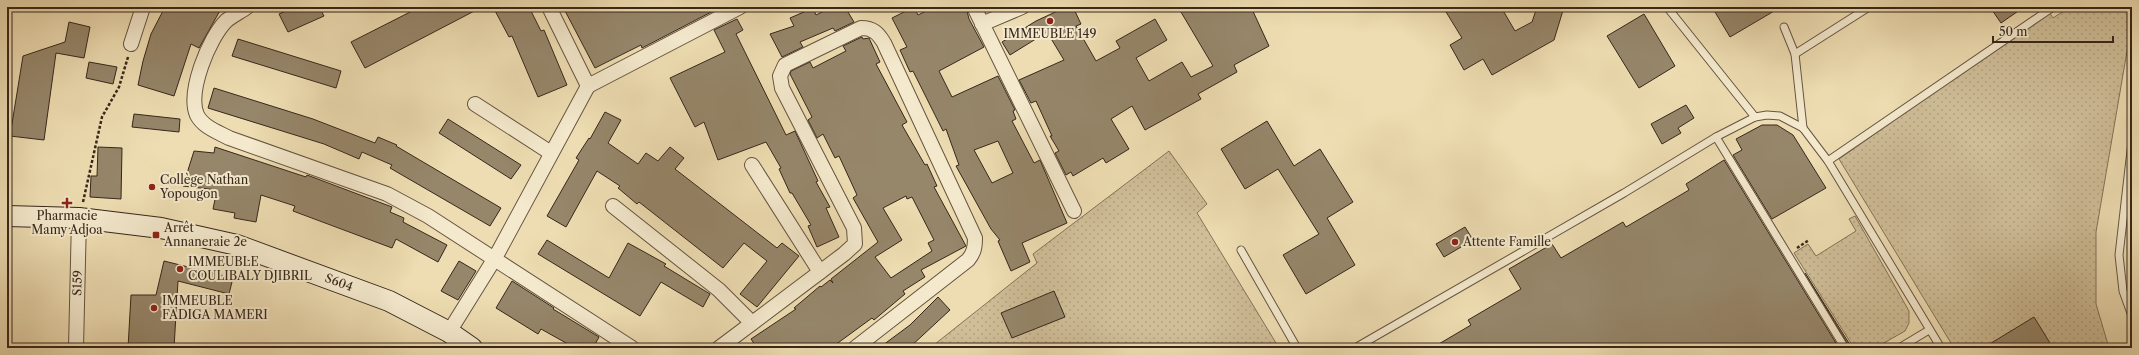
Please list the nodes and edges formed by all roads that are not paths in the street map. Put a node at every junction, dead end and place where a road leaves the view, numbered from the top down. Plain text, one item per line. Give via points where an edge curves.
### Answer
1 (143, 7) edge
2 (247, 7) edge
3 (549, 7) edge
4 (740, 7) edge
5 (974, 7) edge
6 (1022, 7) edge
7 (1667, 7) edge
8 (1869, 7) edge
9 (2053, 7) edge
10 (982, 24) junction
11 (1784, 27) dead end
12 (132, 44) road end
13 (1795, 54) junction
14 (588, 86) junction
15 (475, 104) dead end
16 (1755, 116) junction
17 (1803, 128) junction
18 (1716, 137) junction
19 (2132, 142) edge
20 (552, 153) junction
21 (1828, 161) junction
22 (752, 165) dead end
23 (613, 206) dead end
24 (1074, 211) dead end
25 (7, 216) edge
26 (79, 218) junction
27 (1241, 250) dead end
28 (495, 258) junction
29 (820, 272) junction
30 (2132, 316) edge
31 (752, 323) junction
32 (1929, 330) junction
33 (449, 332) junction
34 (76, 348) edge
35 (472, 348) edge
36 (632, 348) edge
37 (720, 348) edge
38 (855, 348) edge
39 (1297, 348) edge
40 (1355, 348) edge
41 (1845, 348) edge
42 (1898, 348) edge
43 (1941, 348) edge

1 - 12 street
2 - 28 street via 227,21 212,39 202,64 194,100 197,115 206,126 229,138 387,194
3 - 14 street
4 - 14 street
5 - 10 street
6 - 10 street
7 - 16 lane
8 - 13 lane
9 - 21 lane
10 - 24 street
11 - 13 lane
13 - 17 lane
14 - 20 street
15 - 20 street
16 - 17 lane via 1780,116
16 - 18 lane
17 - 21 lane
18 - 40 lane
18 - 41 lane
19 - 30 lane via 2119,255 2123,291
20 - 28 street
21 - 32 lane
22 - 29 street
23 - 31 street via 719,290
25 - 26 street, S604
26 - 33 street, S604 via 161,228 237,245 389,301
26 - 34 street, S159
27 - 39 lane
28 - 33 street
28 - 36 street
29 - 31 street
29 - 38 street via 852,248 856,236 782,88 781,71 785,65 861,28 869,28 876,32 884,43 975,238 975,246 968,260
31 - 37 street
32 - 42 lane
32 - 43 lane
33 - 35 street, S604

